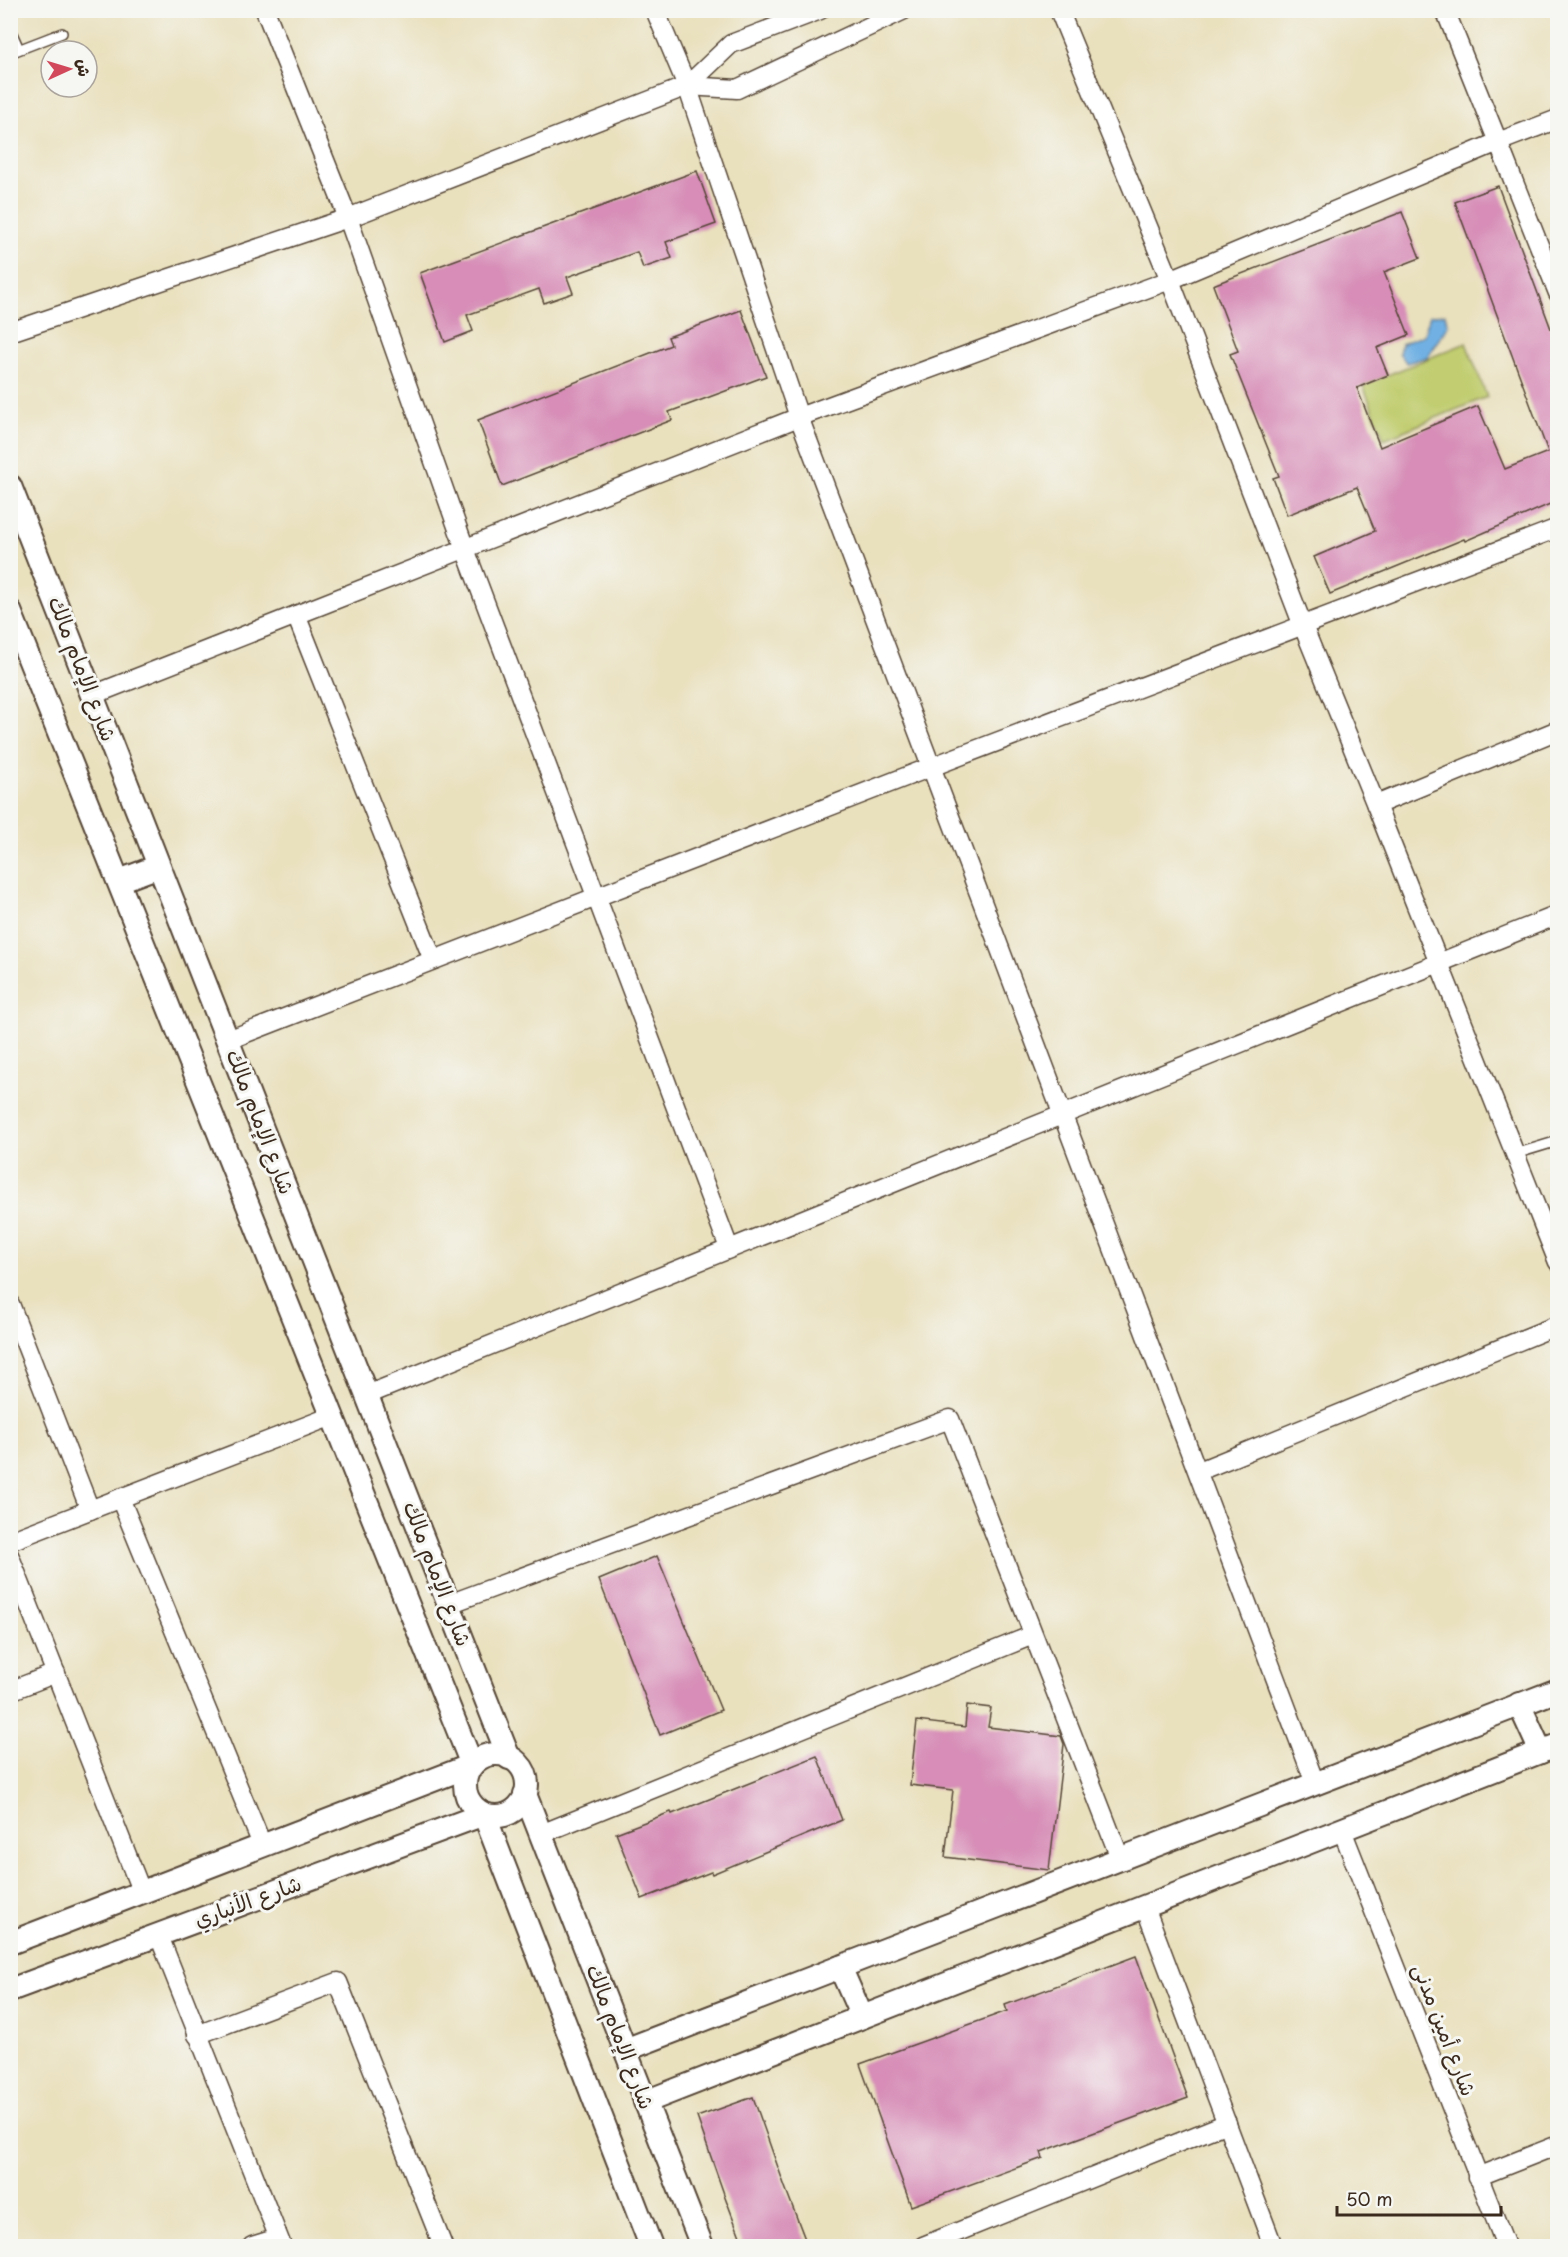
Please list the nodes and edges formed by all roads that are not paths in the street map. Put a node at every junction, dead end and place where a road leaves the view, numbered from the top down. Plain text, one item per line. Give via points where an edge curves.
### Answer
1 (265, 10) edge
2 (655, 10) edge
3 (820, 10) edge
4 (904, 10) edge
5 (1059, 10) edge
6 (1445, 10) edge
7 (10, 29) edge
8 (62, 33) dead end
9 (15, 51) edge
10 (687, 86) junction
11 (1557, 120) edge
12 (1498, 142) junction
13 (348, 218) junction
14 (1170, 280) junction
15 (1557, 292) edge
16 (10, 333) edge
17 (799, 417) junction
18 (10, 486) edge
19 (1557, 528) edge
20 (465, 549) junction
21 (10, 611) edge
22 (296, 615) junction
23 (1303, 626) junction
24 (93, 695) junction
25 (1557, 730) edge
26 (931, 767) junction
27 (1376, 805) junction
28 (159, 866) junction
29 (119, 881) junction
30 (597, 897) junction
31 (1557, 915) edge
32 (433, 960) junction
33 (1439, 963) junction
34 (228, 1040) junction
35 (1062, 1113) junction
36 (1557, 1141) edge
37 (1515, 1154) junction
38 (729, 1248) junction
39 (1557, 1262) edge
40 (10, 1304) edge
41 (1557, 1325) edge
42 (367, 1395) junction
43 (332, 1416) junction
44 (1199, 1471) junction
45 (120, 1498) junction
46 (90, 1510) junction
47 (10, 1541) edge
48 (10, 1557) edge
49 (449, 1604) junction
50 (1033, 1635) junction
51 (56, 1673) junction
52 (1557, 1690) edge
53 (10, 1691) edge
54 (1519, 1704) junction
55 (1549, 1749) edge
56 (509, 1758) junction
57 (472, 1765) junction
58 (1316, 1783) junction
59 (525, 1794) junction
60 (484, 1814) junction
61 (1342, 1830) junction
62 (541, 1834) junction
63 (263, 1847) junction
64 (1120, 1858) junction
65 (142, 1893) junction
66 (1145, 1906) junction
67 (159, 1936) junction
68 (10, 1943) edge
69 (840, 1967) junction
70 (10, 1990) edge
71 (862, 2017) junction
72 (197, 2035) junction
73 (625, 2050) junction
74 (645, 2102) junction
75 (1227, 2123) junction
76 (1557, 2145) edge
77 (1477, 2176) junction
78 (280, 2242) edge
79 (252, 2247) edge
80 (443, 2247) edge
81 (651, 2247) edge
82 (702, 2247) edge
83 (923, 2247) edge
84 (1273, 2247) edge
85 (1506, 2247) edge

1 - 13 street
2 - 10 street
3 - 10 street via 731,44
4 - 10 street via 737,89
5 - 14 street
6 - 12 street
7 - 9 lane
8 - 9 lane
10 - 13 street
10 - 17 street
11 - 12 street
12 - 14 street
12 - 15 street
13 - 16 street
13 - 20 street
14 - 17 street
14 - 23 street
17 - 20 street
17 - 26 street
18 - 24 street, شارع الإمام مالك
19 - 23 street
20 - 22 street
20 - 30 street
21 - 29 street, شارع الإمام مالك
22 - 24 street
22 - 32 street
23 - 26 street
23 - 27 street
24 - 28 street, شارع الإمام مالك
25 - 27 street
26 - 30 street
26 - 35 street
27 - 33 street
28 - 29 street
28 - 34 street, شارع الإمام مالك
29 - 43 street, شارع الإمام مالك
30 - 32 street
30 - 38 street
31 - 33 street
32 - 34 street
33 - 35 street
33 - 37 street
34 - 42 street, شارع الإمام مالك
35 - 38 street
35 - 44 street
36 - 37 lane
37 - 39 street
38 - 42 street
40 - 46 street
41 - 44 street
42 - 49 street, شارع الإمام مالك
43 - 45 street
43 - 57 street, شارع الإمام مالك
44 - 58 street
45 - 46 street
45 - 63 street
46 - 47 street
48 - 51 street
49 - 50 street via 950,1419
49 - 56 street, شارع الإمام مالك
50 - 62 street
50 - 64 street
51 - 53 street
51 - 65 street
52 - 54 street
54 - 55 street
54 - 58 street
55 - 61 street
56 - 57 street via 489,1755
56 - 59 street via 524,1773
57 - 60 street via 465,1783 466,1793
57 - 63 street
58 - 64 street
59 - 60 street via 513,1811
59 - 62 street, شارع الإمام مالك
60 - 67 street, شارع الأنباري
60 - 81 street
61 - 66 street
61 - 77 street, شارع أمين مدنى
62 - 73 street, شارع الإمام مالك
63 - 65 street
64 - 69 street
65 - 68 street
66 - 71 street
66 - 75 street
67 - 70 street, شارع الأنباري
67 - 72 street
69 - 71 street
69 - 73 street
71 - 74 street
72 - 78 street
72 - 80 street via 338,1982
73 - 74 street, شارع الإمام مالك
74 - 82 street, شارع الإمام مالك
75 - 83 street
75 - 84 street
76 - 77 street
77 - 85 street, شارع أمين مدنى
78 - 79 street

